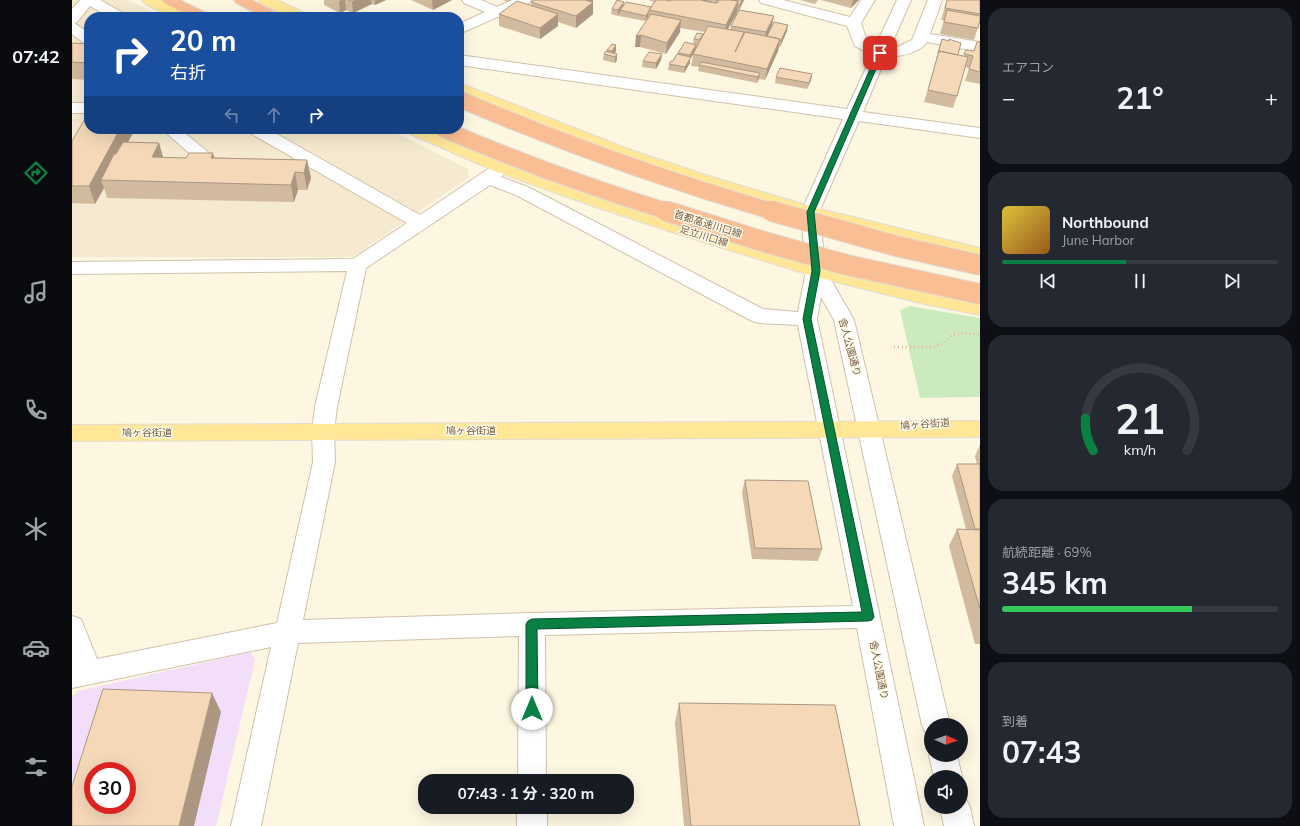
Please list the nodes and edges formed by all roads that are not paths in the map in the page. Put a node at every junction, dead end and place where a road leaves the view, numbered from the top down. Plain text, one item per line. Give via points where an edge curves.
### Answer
1 (88, 0) edge
2 (149, 0) edge
3 (157, 0) edge
4 (241, 0) edge
5 (266, 0) edge
6 (469, 0) edge
7 (524, 0) edge
8 (766, 0) edge
9 (868, 0) edge
10 (904, 0) edge
11 (935, 0) edge
12 (174, 10) edge
13 (111, 12) edge
14 (264, 12) edge
15 (291, 12) edge
16 (497, 12) junction
17 (72, 19) edge
18 (854, 23) junction
19 (72, 28) edge
20 (464, 28) edge
21 (84, 36) edge
22 (922, 37) junction
23 (980, 47) edge
24 (880, 53) junction
25 (464, 61) edge
26 (464, 90) edge
27 (464, 101) edge
28 (72, 108) edge
29 (84, 108) edge
30 (853, 115) junction
31 (980, 133) edge
32 (176, 134) edge
33 (265, 134) edge
34 (423, 134) edge
35 (455, 134) edge
36 (242, 164) edge
37 (289, 165) edge
38 (320, 165) junction
39 (496, 173) junction
40 (810, 212) junction
41 (421, 223) junction
42 (980, 254) edge
43 (357, 265) junction
44 (980, 265) edge
45 (72, 268) edge
46 (816, 271) junction
47 (980, 294) edge
48 (980, 308) edge
49 (807, 319) junction
50 (980, 420) edge
51 (870, 428) junction
52 (830, 429) junction
53 (980, 429) edge
54 (323, 431) junction
55 (72, 433) edge
56 (868, 617) junction
57 (532, 624) junction
58 (72, 627) edge
59 (287, 632) junction
60 (80, 674) edge
61 (934, 718) edge
62 (532, 774) edge
63 (532, 814) edge
64 (956, 814) edge
65 (246, 826) edge
66 (532, 826) edge
67 (909, 826) edge
68 (959, 826) edge

1 - 13 street
1 - 17 street
2 - 12 main road
3 - 12 highway
4 - 14 highway
5 - 15 main road
6 - 16 street
7 - 16 street
8 - 18 street
9 - 18 street
10 - 24 street
11 - 22 street
16 - 20 street
18 - 24 street via 860,43
19 - 21 street
22 - 23 street
22 - 24 street via 919,43 898,52
24 - 30 street
25 - 30 street
26 - 40 main road via 625,154
27 - 44 highway, bridge via 547,136 640,170 759,208 858,236
28 - 29 street
30 - 31 street
30 - 40 street
32 - 36 street via 211,163
33 - 38 street
34 - 39 main road, 足立川口線
35 - 47 highway, 首都高速川口線, bridge via 592,188 757,240 847,265
37 - 38 street
38 - 41 street
39 - 41 street
39 - 46 main road, 足立川口線 via 607,204
39 - 49 street via 522,191 759,316
40 - 42 main road
40 - 46 street
41 - 43 street
43 - 45 street
43 - 54 street
46 - 48 main road, 足立川口線
46 - 49 street, 舎人公園通り
46 - 51 street, 舎人公園通り via 844,320
49 - 52 street, 舎人公園通り
50 - 51 main road, 鳩ヶ谷街道
51 - 52 main road, 鳩ヶ谷街道
51 - 53 main road, 鳩ヶ谷街道
51 - 61 street, 舎人公園通り
52 - 54 main road, 鳩ヶ谷街道
52 - 56 street, 舎人公園通り
54 - 55 main road, 鳩ヶ谷街道
54 - 59 street via 324,462
56 - 57 street
56 - 67 street, 舎人公園通り
57 - 59 street
57 - 62 street
58 - 60 street
59 - 60 street
59 - 65 street
63 - 66 street
64 - 68 street

